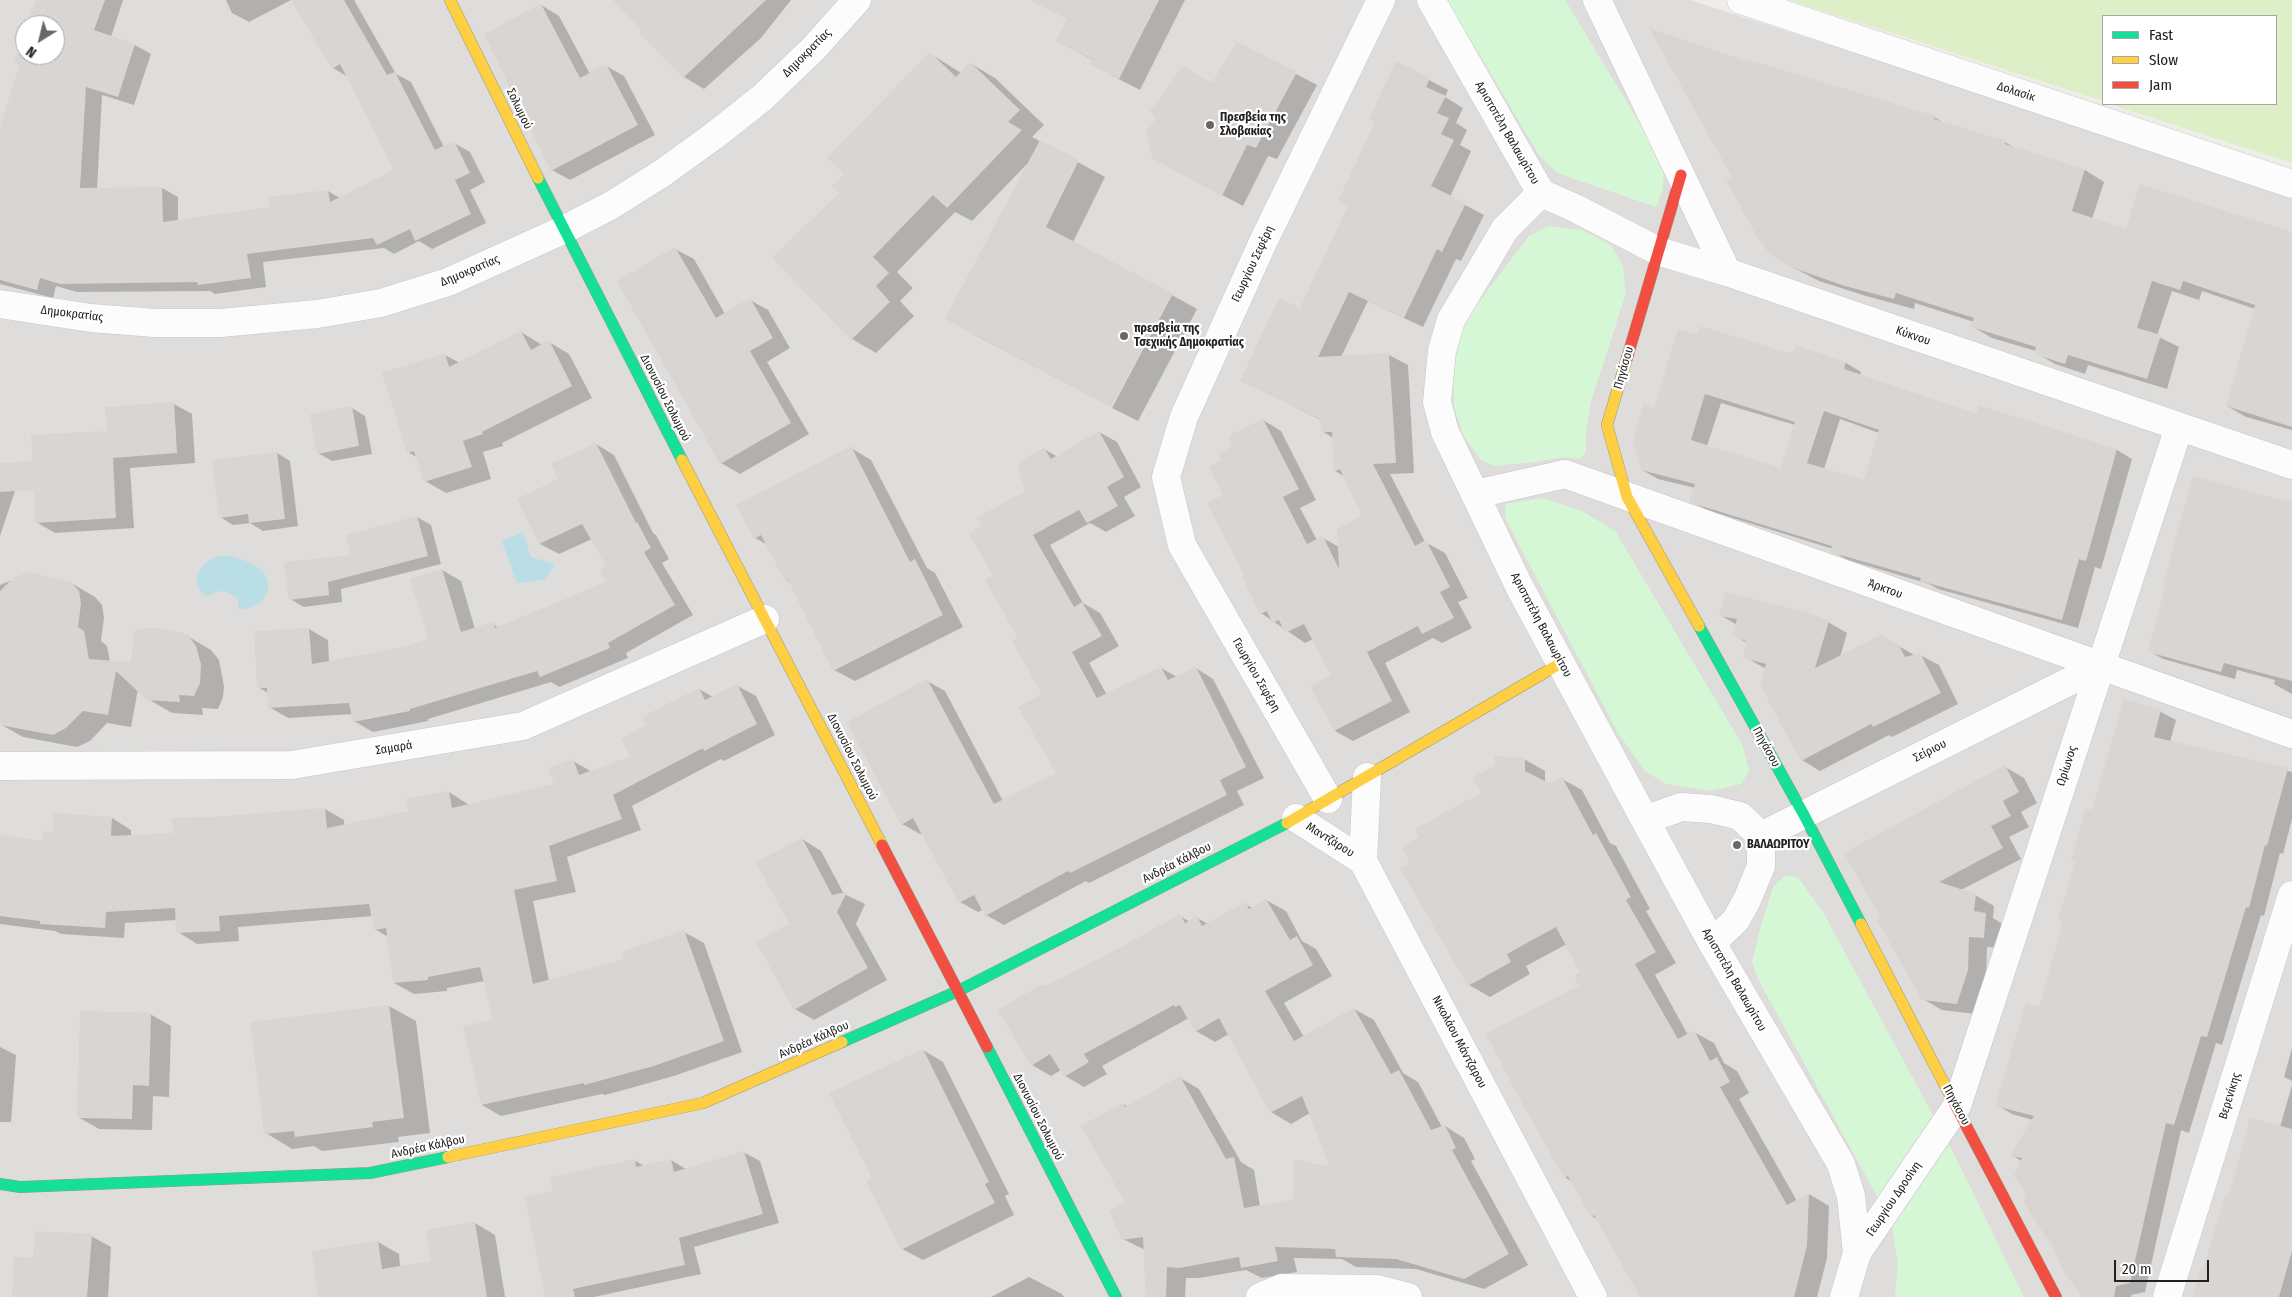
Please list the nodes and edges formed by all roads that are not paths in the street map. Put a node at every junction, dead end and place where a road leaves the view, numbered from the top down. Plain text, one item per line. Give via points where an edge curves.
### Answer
1 (450, 0) edge
2 (857, 0) edge
3 (1381, 0) edge
4 (1431, 0) edge
5 (1597, 0) edge
6 (1741, 0) edge
7 (1681, 174) junction
8 (2292, 184) edge
9 (1540, 193) junction
10 (563, 230) junction
11 (1658, 252) junction
12 (1727, 272) junction
13 (0, 304) edge
14 (2179, 426) junction
15 (2292, 465) edge
16 (1476, 494) junction
17 (1627, 497) junction
18 (765, 619) junction
19 (1561, 663) junction
20 (2100, 666) junction
21 (2292, 734) edge
22 (0, 766) edge
23 (1366, 777) junction
24 (1328, 799) junction
25 (1804, 815) junction
26 (1296, 818) junction
27 (1646, 820) junction
28 (1761, 836) junction
29 (1363, 861) junction
30 (2292, 895) edge
31 (1712, 944) junction
32 (958, 991) junction
33 (1957, 1106) junction
34 (0, 1184) edge
35 (1857, 1253) junction
36 (1116, 1297) edge
37 (1260, 1297) edge
38 (1408, 1297) edge
39 (1593, 1297) edge
40 (1844, 1297) edge
41 (2056, 1297) edge
42 (2168, 1297) edge

1 - 10 street, Σολωμού
2 - 10 street, Δημοκρατίας via 814,48 763,97 715,136 610,206
3 - 24 street, Γεωργίου Σεφέρη via 1263,242 1184,417 1166,477 1182,545
4 - 9 street, Αριστοτέλη Βαλαωρίτου
5 - 7 street
6 - 8 street, Δολασίκ
7 - 11 street, Πηγάσου
7 - 12 street
9 - 11 street, Κύκνου
9 - 16 street, Αριστοτέλη Βαλαωρίτου via 1506,229 1452,320 1442,350 1436,402 1445,432
10 - 13 street, Δημοκρατίας via 448,282 381,303 317,314 221,323 154,323 91,318
10 - 18 street, Διονυσίου Σολωμού
11 - 12 street, Κύκνου
11 - 17 street, Πηγάσου via 1607,426
12 - 14 street, Κύκνου
14 - 15 street, Κύκνου
14 - 20 street, Ωρίωνος
16 - 17 street, Άρκτου via 1565,474
16 - 19 street, Αριστοτέλη Βαλαωρίτου
17 - 20 street, Άρκτου
17 - 25 street, Πηγάσου
18 - 22 street, Σαμαρά via 523,726 292,765
18 - 32 street, Διονυσίου Σολωμού
19 - 23 street, Ανδρέα Κάλβου
19 - 27 street, Αριστοτέλη Βαλαωρίτου
20 - 21 street, Άρκτου
20 - 25 street, Σείριου
20 - 33 street, Ωρίωνος
23 - 24 street, Ανδρέα Κάλβου
23 - 29 street, Νικολάου Μάντζαρου
24 - 26 street, Ανδρέα Κάλβου
25 - 28 street, Σείριου
25 - 33 street, Πηγάσου
26 - 29 street, Μαντζάρου
26 - 32 street, Ανδρέα Κάλβου
27 - 28 street via 1682,807 1711,809 1740,816
27 - 31 street, Αριστοτέλη Βαλαωρίτου
28 - 31 street via 1760,866 1747,900 1736,920
29 - 39 street, Νικολάου Μάντζαρου
30 - 42 street, Βερενίκης
31 - 35 street, Αριστοτέλη Βαλαωρίτου via 1841,1164 1851,1196
32 - 34 street, Ανδρέα Κάλβου via 703,1103 370,1173 20,1187
32 - 36 street, Διονυσίου Σολωμού
33 - 35 street, Γεωργίου Δροσίνη
33 - 41 street, Πηγάσου
35 - 40 street, Γεωργίου Δροσίνη
37 - 38 street via 1282,1288 1377,1289

